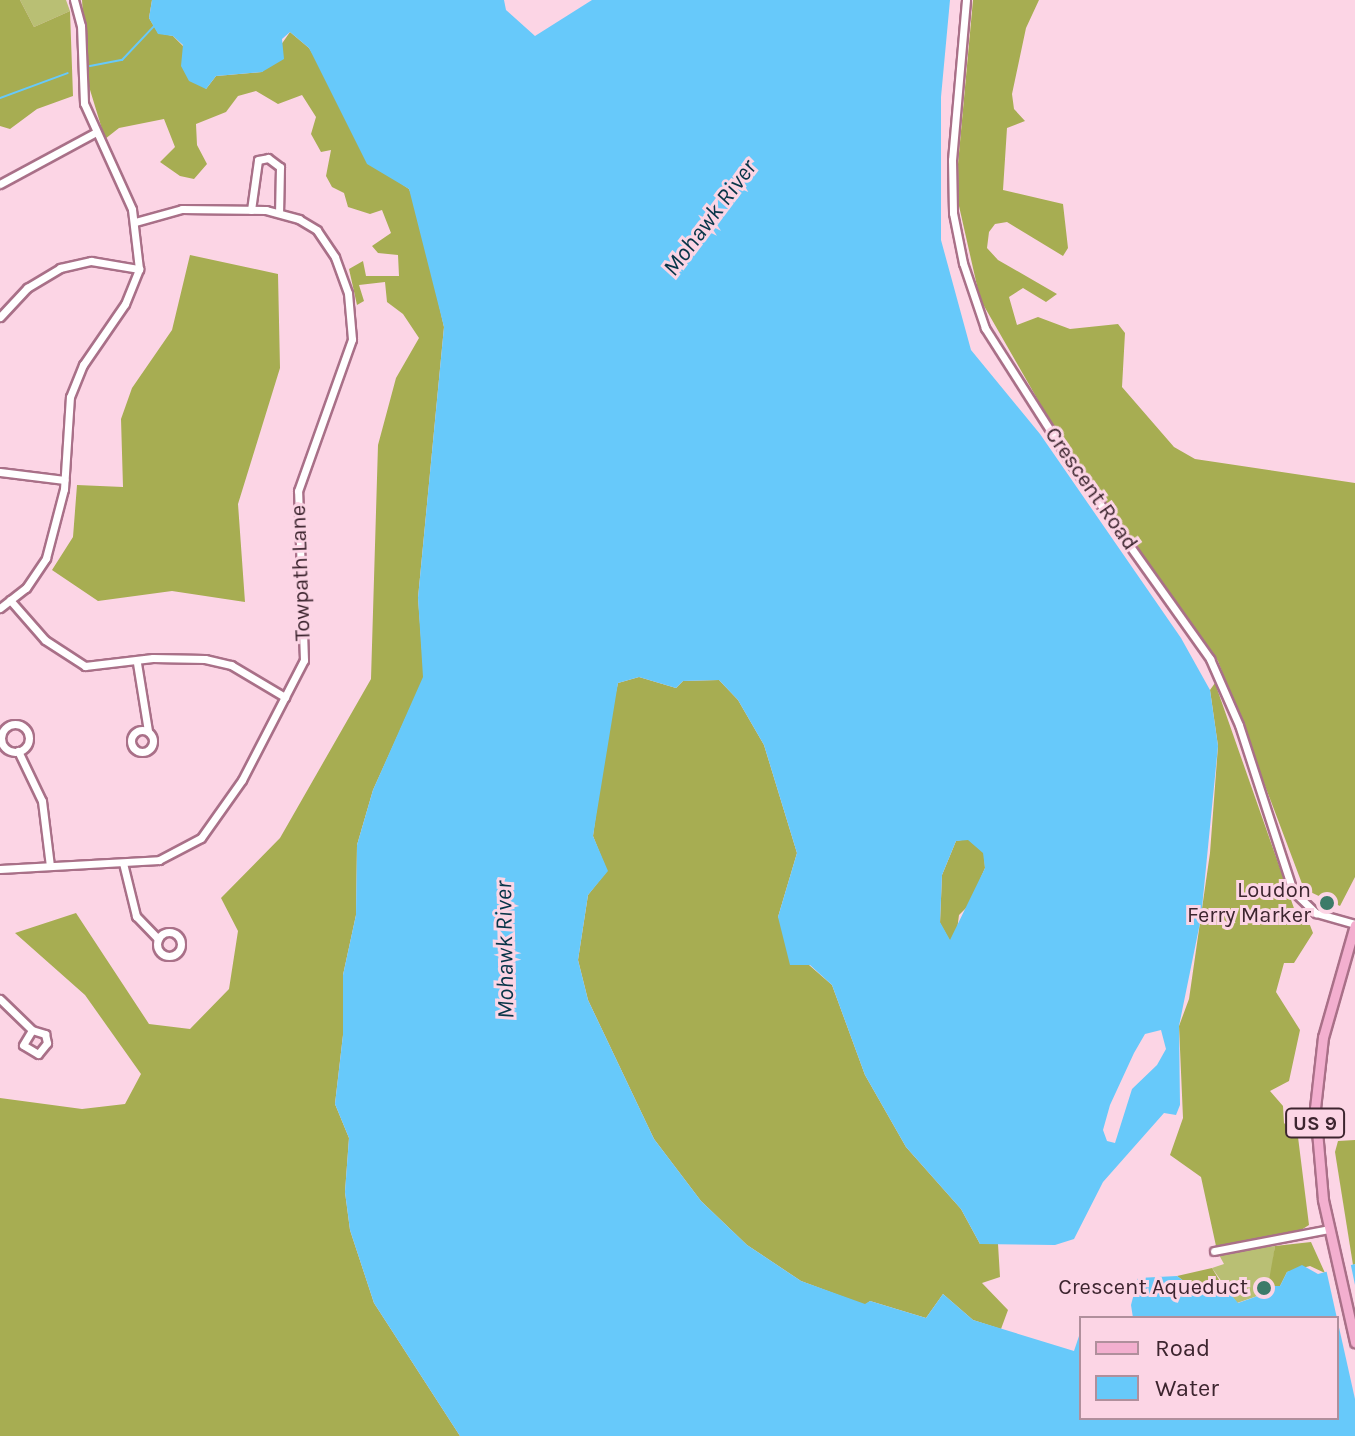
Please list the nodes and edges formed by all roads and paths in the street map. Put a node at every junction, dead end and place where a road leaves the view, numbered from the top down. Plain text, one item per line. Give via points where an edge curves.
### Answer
1 (74, 0) edge
2 (966, 0) edge
3 (96, 132) junction
4 (0, 184) edge
5 (251, 210) junction
6 (279, 213) junction
7 (135, 222) junction
8 (139, 269) junction
9 (0, 317) edge
10 (0, 472) edge
11 (65, 480) junction
12 (10, 600) junction
13 (0, 608) edge
14 (137, 663) junction
15 (285, 697) junction
16 (148, 731) dead end
17 (18, 751) dead end
18 (123, 863) junction
19 (50, 866) junction
20 (0, 869) edge
21 (1355, 925) edge
22 (158, 939) dead end
23 (1350, 959) edge
24 (0, 999) edge
25 (32, 1030) dead end
26 (1329, 1229) junction
27 (1214, 1251) dead end
28 (1355, 1342) edge

1 - 3 street via 81,26 84,103
2 - 21 street, Crescent Road via 952,160 953,213 985,328 1073,466 1210,659 1239,725 1293,891 1316,913
3 - 4 street
3 - 7 street via 123,183
5 - 6 street, Towpath Lane
5 - 6 street via 258,160 268,158 280,167
5 - 7 street, Towpath Lane via 182,209
6 - 15 street, Towpath Lane via 299,219 323,239 348,293 352,323 343,370 298,491 306,641 304,660
7 - 8 street
8 - 9 street via 111,261 60,268 27,288
8 - 11 street via 125,304 76,378
10 - 11 street
11 - 12 street via 46,558
12 - 13 street
12 - 14 street via 45,640 74,662 94,668
14 - 15 street via 177,656 231,665
14 - 16 street
15 - 18 street, Towpath Lane via 210,830 159,860
17 - 19 street via 42,801
18 - 19 street, Towpath Lane
18 - 22 street via 136,916
19 - 20 street, Towpath Lane
21 - 23 main road, US 9
23 - 26 main road, US 9 via 1323,1037 1315,1108
24 - 25 street
26 - 27 street
26 - 28 main road, US 9

